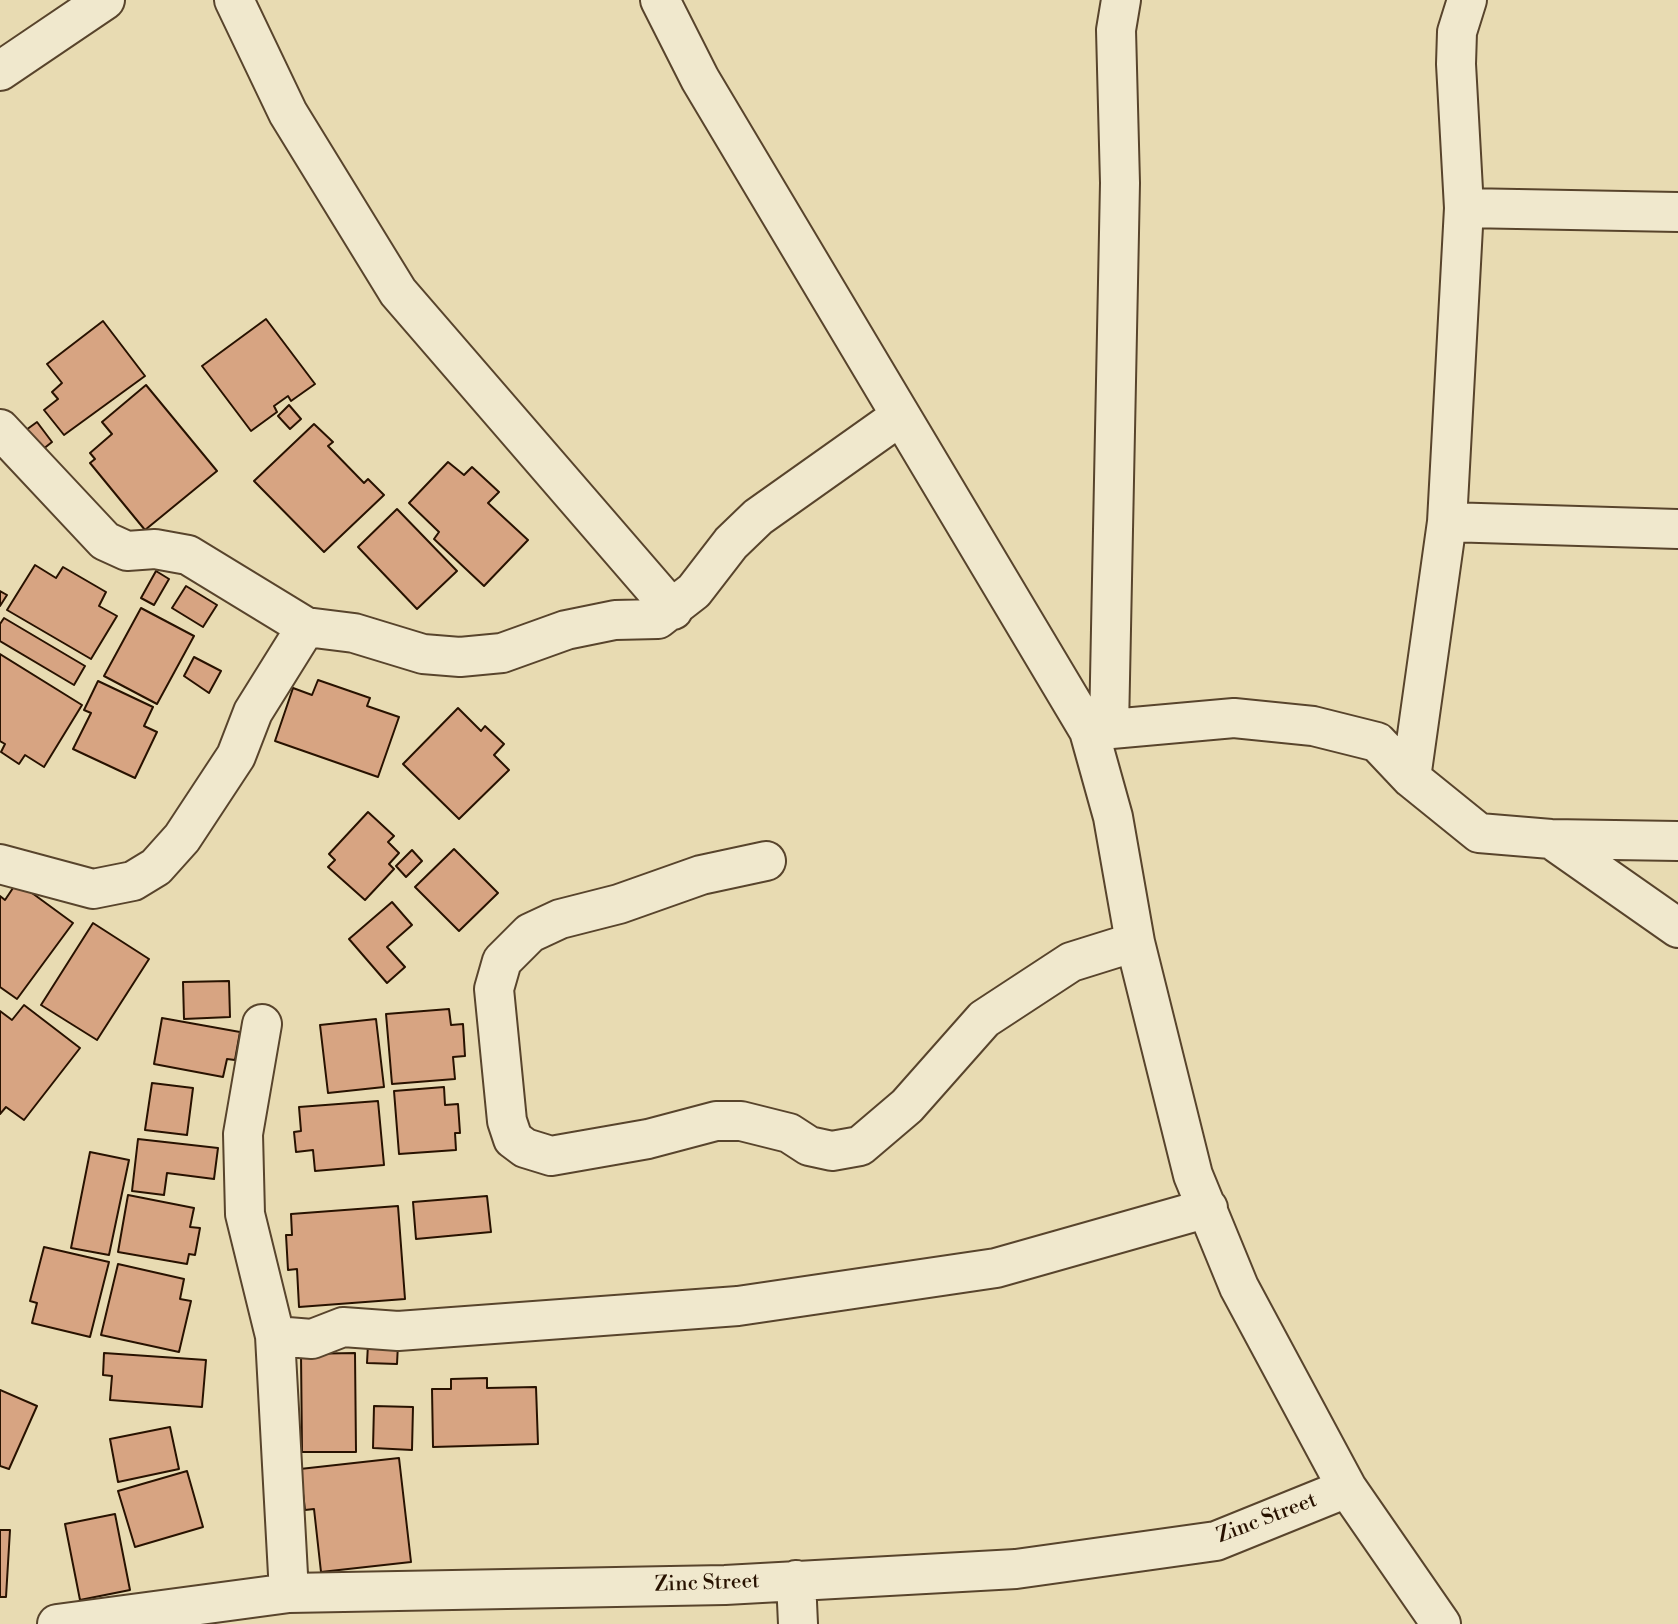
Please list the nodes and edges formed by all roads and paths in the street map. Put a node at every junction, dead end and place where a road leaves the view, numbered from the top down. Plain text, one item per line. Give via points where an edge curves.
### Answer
1 (105, 0) edge
2 (234, 0) edge
3 (660, 0) edge
4 (1121, 0) edge
5 (1467, 0) edge
6 (0, 71) edge
7 (1464, 208) junction
8 (1678, 212) edge
9 (899, 417) junction
10 (0, 429) edge
11 (1447, 522) junction
12 (1678, 529) edge
13 (673, 610) junction
14 (306, 627) junction
15 (1099, 730) junction
16 (1412, 778) junction
17 (1550, 839) junction
18 (1678, 841) edge
19 (766, 861) dead end
20 (0, 864) edge
21 (1678, 928) edge
22 (1135, 942) junction
23 (262, 1024) dead end
24 (1208, 1208) junction
25 (275, 1336) junction
26 (1347, 1488) junction
27 (796, 1580) junction
28 (289, 1593) junction
29 (57, 1624) edge
30 (798, 1624) edge
31 (1441, 1624) edge

1 - 6 street
2 - 13 street via 288,113 398,292
3 - 9 street via 700,79
4 - 15 street via 1116,30 1120,183
5 - 7 street via 1457,32 1456,64
7 - 8 street
7 - 11 street
9 - 13 street via 758,517
9 - 15 street
10 - 14 street via 106,541 127,551 155,549 188,555
11 - 12 street
11 - 16 street
13 - 14 street via 649,621 615,620 566,630 502,653 460,657 423,654 354,633
14 - 20 street via 253,712 236,756 182,838 156,867 133,881 93,889
15 - 16 street via 1234,718 1313,726 1377,742
15 - 22 street
16 - 17 street via 1479,833
17 - 18 street
17 - 21 street
19 - 22 street via 701,875 560,919 530,933 502,961 494,989 507,1121 513,1139 551,1156 716,1121 741,1121 789,1133 809,1146 832,1151 860,1146 907,1106 984,1019 1071,962
22 - 24 street via 1193,1175
23 - 25 street via 243,1134 244,1214
24 - 25 street via 996,1268 738,1306 398,1331 342,1327 313,1339
24 - 26 street via 1239,1287
25 - 28 street
26 - 27 street, Zinc Street via 1216,1541 1016,1569
26 - 31 street
27 - 28 street, Zinc Street
27 - 30 street
28 - 29 street, Zinc Street

